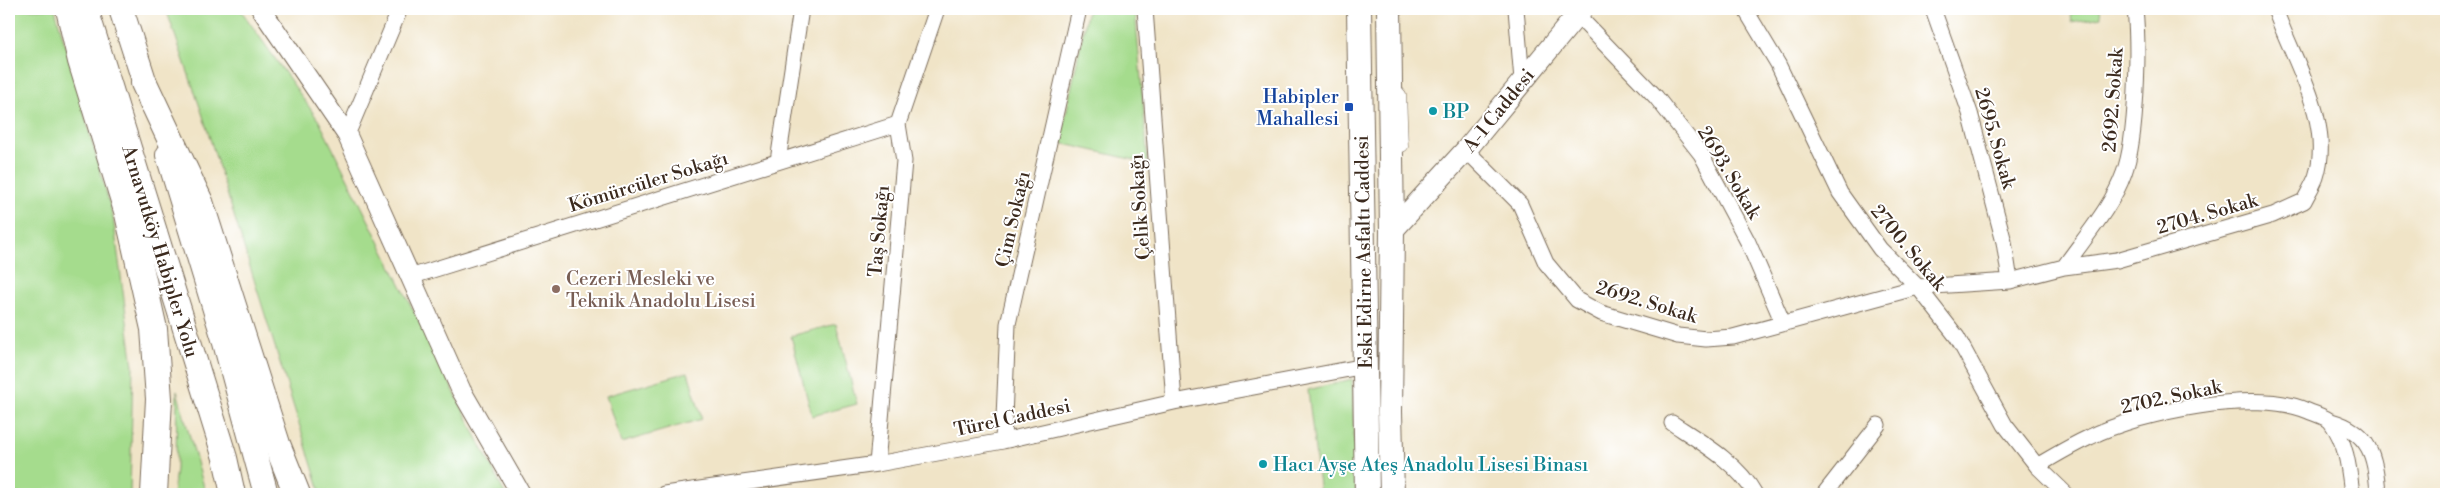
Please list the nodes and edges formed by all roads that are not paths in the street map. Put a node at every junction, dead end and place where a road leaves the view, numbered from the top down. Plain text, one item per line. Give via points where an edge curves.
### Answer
1 (69, 9) edge
2 (86, 9) edge
3 (121, 9) edge
4 (260, 9) edge
5 (360, 9) edge
6 (801, 9) edge
7 (937, 9) edge
8 (1079, 9) edge
9 (1145, 9) edge
10 (1359, 9) edge
11 (1388, 9) edge
12 (1516, 9) edge
13 (1745, 9) edge
14 (1933, 9) edge
15 (2135, 9) edge
16 (2274, 9) edge
17 (402, 10) edge
18 (1580, 12) edge
19 (1522, 80) junction
20 (144, 83) junction
21 (898, 124) junction
22 (347, 135) junction
23 (1466, 150) junction
24 (778, 161) junction
25 (1364, 229) junction
26 (1392, 231) junction
27 (2064, 267) junction
28 (410, 277) junction
29 (2010, 281) junction
30 (1918, 287) junction
31 (1783, 323) junction
32 (1365, 366) junction
33 (1174, 402) junction
34 (2330, 421) junction
35 (1672, 423) dead end
36 (1878, 425) dead end
37 (1004, 441) junction
38 (878, 464) junction
39 (2037, 466) junction
40 (154, 494) edge
41 (233, 494) edge
42 (266, 494) edge
43 (297, 494) edge
44 (521, 494) edge
45 (664, 494) edge
46 (1367, 494) edge
47 (1392, 494) edge
48 (1755, 494) edge
49 (1824, 494) edge
50 (2066, 494) edge
51 (2352, 494) edge
52 (2378, 494) edge

1 - 40 highway via 80,61 128,214 154,329 159,399
2 - 41 main road, Arnavutköy Habipler Yolu via 225,458
3 - 20 main road, Arnavutköy Habipler Yolu
4 - 22 street
5 - 17 lane
6 - 24 street
7 - 21 street, Taş Sokağı
8 - 37 street, Çim Sokağı via 1008,324
9 - 33 street, Çelik Sokağı
10 - 25 main road, Eski Edirne Asfaltı Caddesi
11 - 26 main road, Eski Edirne Asfaltı Caddesi
12 - 19 street
13 - 30 street, 2700. Sokak via 1778,64 1840,193 1880,249
14 - 29 street, 2695. Sokak via 1970,113 2004,242
15 - 27 street, 2692. Sokak via 2135,95 2128,160 2110,201
16 - 27 street, 2704. Sokak via 2307,83 2316,119 2320,146 2316,176 2304,201 2273,216 2116,260
17 - 22 street
18 - 19 main road, A-1 Caddesi
18 - 31 street, 2693. Sokak via 1656,97 1701,154 1748,242
19 - 23 main road, A-1 Caddesi
20 - 42 main road, Arnavutköy Habipler Yolu via 222,330
20 - 43 highway via 200,202 277,444
21 - 24 street, Kömürcüler Sokağı
21 - 38 street, Taş Sokağı via 904,161
22 - 28 street
23 - 26 main road, A-1 Caddesi
23 - 31 street, 2692. Sokak via 1520,204 1546,263 1578,300 1601,313 1678,336 1706,339 1733,337
24 - 28 street, Kömürcüler Sokağı
25 - 26 main road
25 - 32 main road, Eski Edirne Asfaltı Caddesi
26 - 47 main road, Eski Edirne Asfaltı Caddesi
27 - 29 street, 2704. Sokak
28 - 44 street via 461,390
29 - 30 street, 2704. Sokak
30 - 31 street, 2692. Sokak
30 - 39 street, 2700. Sokak via 1957,337 2005,425
32 - 33 street, Türel Caddesi
32 - 46 main road, Eski Edirne Asfaltı Caddesi
33 - 37 street, Türel Caddesi
34 - 39 street, 2702. Sokak via 2293,404 2254,401 2199,406 2145,418 2091,436
34 - 51 street via 2347,453
34 - 52 street, 2702. Sokak via 2344,424 2357,433 2369,448 2376,464
35 - 48 street via 1734,469
36 - 49 street
37 - 38 street, Türel Caddesi
38 - 45 street, Türel Caddesi
39 - 50 street, 2700. Sokak

